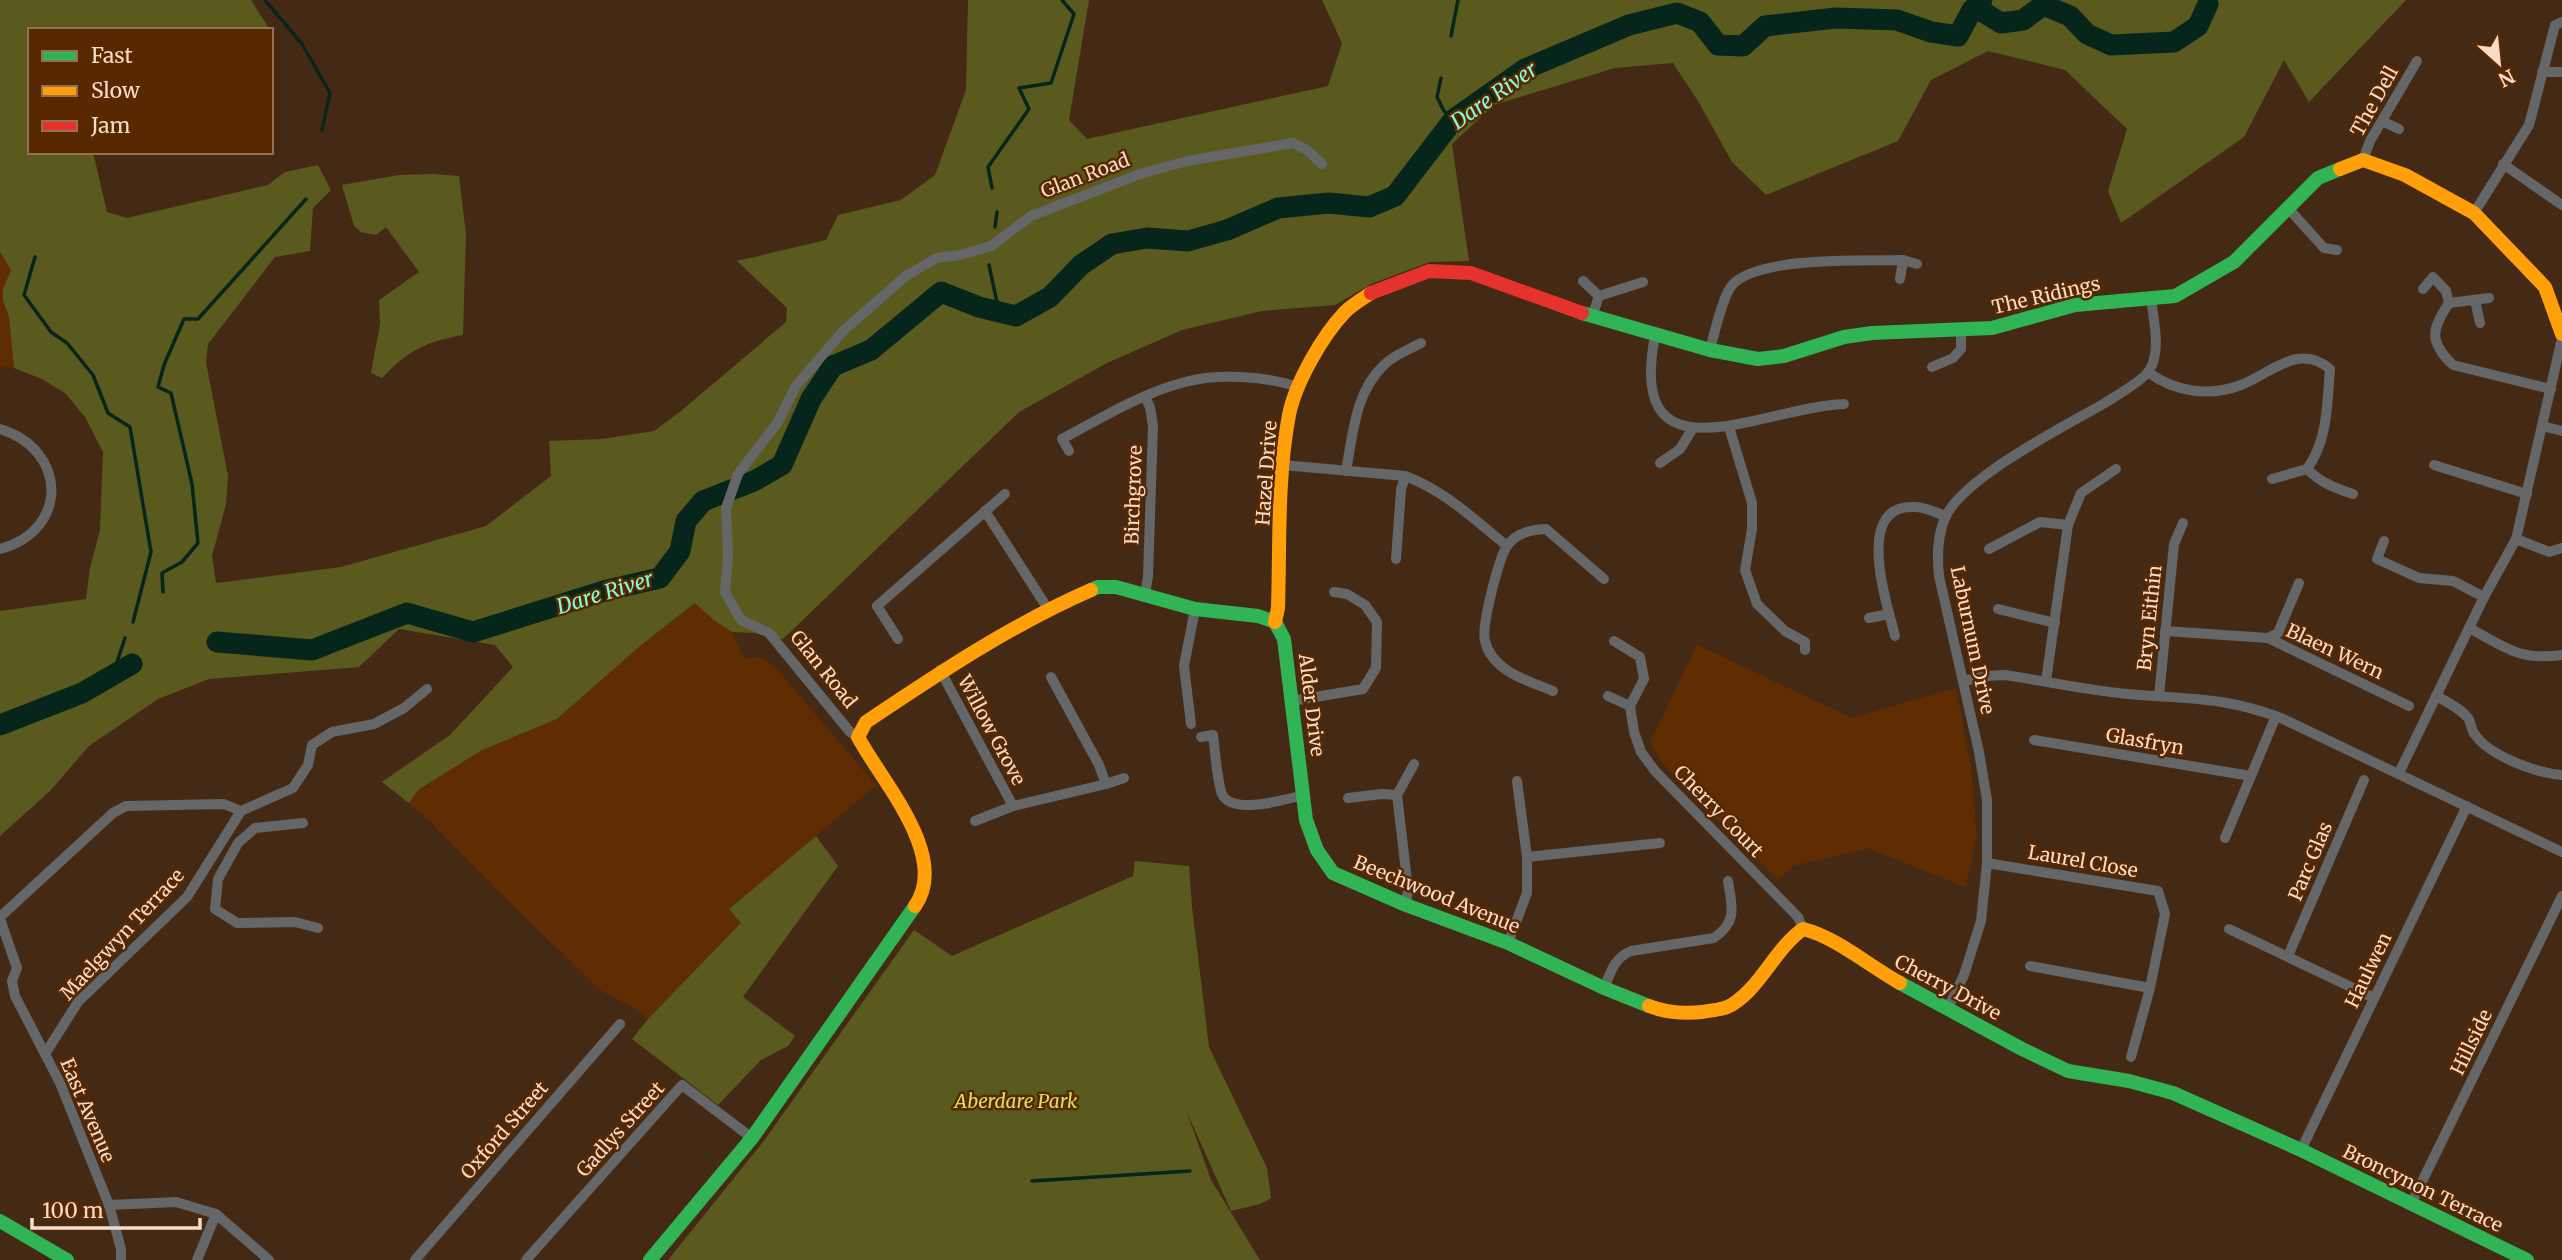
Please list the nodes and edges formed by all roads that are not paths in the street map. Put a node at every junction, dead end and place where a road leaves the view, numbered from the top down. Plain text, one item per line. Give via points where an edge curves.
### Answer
1 (2562, 22) edge
2 (2417, 61) dead end
3 (2542, 72) junction
4 (2562, 72) edge
5 (2382, 121) junction
6 (2399, 129) dead end
7 (2363, 160) junction
8 (1322, 164) dead end
9 (2503, 164) junction
10 (2562, 205) edge
11 (2287, 208) junction
12 (2474, 214) junction
13 (2337, 250) dead end
14 (1903, 260) junction
15 (1917, 264) dead end
16 (1900, 279) dead end
17 (1583, 281) dead end
18 (1643, 282) dead end
19 (2423, 289) dead end
20 (1599, 296) junction
21 (2151, 297) junction
22 (2489, 298) dead end
23 (2475, 300) junction
24 (2449, 303) junction
25 (1592, 317) junction
26 (2480, 323) dead end
27 (1961, 329) junction
28 (2562, 333) edge
29 (1655, 336) junction
30 (1421, 343) dead end
31 (1710, 350) junction
32 (1931, 368) dead end
33 (2148, 372) junction
34 (1298, 387) junction
35 (2551, 389) junction
36 (1145, 397) junction
37 (1844, 404) dead end
38 (2542, 426) junction
39 (1729, 427) junction
40 (1693, 428) junction
41 (0, 429) edge
42 (2562, 431) edge
43 (1069, 451) dead end
44 (1660, 463) dead end
45 (1283, 465) junction
46 (2434, 465) dead end
47 (2116, 469) dead end
48 (2307, 469) junction
49 (1346, 471) junction
50 (1405, 476) junction
51 (2272, 479) dead end
52 (1005, 494) dead end
53 (2353, 494) dead end
54 (2527, 494) junction
55 (985, 511) junction
56 (1946, 516) junction
57 (2183, 523) dead end
58 (2068, 525) junction
59 (2516, 539) junction
60 (2384, 541) dead end
61 (2174, 544) junction
62 (1507, 546) junction
63 (2188, 546) dead end
64 (2562, 548) edge
65 (0, 549) edge
66 (1989, 549) dead end
67 (1396, 559) dead end
68 (1604, 579) dead end
69 (2299, 583) dead end
70 (1334, 592) dead end
71 (1145, 594) junction
72 (2484, 597) junction
73 (1048, 609) junction
74 (1195, 609) junction
75 (1998, 609) dead end
76 (1889, 614) junction
77 (1869, 618) dead end
78 (1275, 622) junction
79 (2055, 622) junction
80 (2469, 628) junction
81 (2165, 631) junction
82 (1895, 636) dead end
83 (2268, 638) junction
84 (898, 639) dead end
85 (1614, 641) dead end
86 (1805, 650) dead end
87 (2562, 655) edge
88 (940, 670) junction
89 (1051, 677) dead end
90 (1964, 681) junction
91 (2046, 681) junction
92 (2391, 683) dead end
93 (427, 688) dead end
94 (1553, 691) dead end
95 (2387, 695) junction
96 (1608, 696) dead end
97 (2159, 696) junction
98 (2436, 696) junction
99 (1292, 702) junction
100 (1630, 706) junction
101 (2409, 706) dead end
102 (2276, 716) junction
103 (1191, 724) dead end
104 (858, 737) junction
105 (1201, 737) dead end
106 (2034, 740) dead end
107 (1414, 764) dead end
108 (2399, 773) junction
109 (2562, 775) edge
110 (2251, 776) junction
111 (1124, 778) dead end
112 (2364, 780) dead end
113 (1517, 781) dead end
114 (1106, 784) junction
115 (1304, 795) junction
116 (1397, 795) junction
117 (1348, 798) dead end
118 (1013, 806) junction
119 (2466, 806) junction
120 (245, 808) junction
121 (975, 821) dead end
122 (303, 823) dead end
123 (1640, 831) dead end
124 (2225, 838) dead end
125 (1660, 843) dead end
126 (1642, 845) junction
127 (2562, 852) edge
128 (1527, 857) junction
129 (1987, 863) junction
130 (204, 871) junction
131 (221, 873) junction
132 (1728, 881) dead end
133 (2562, 897) edge
134 (1406, 905) junction
135 (0, 918) edge
136 (318, 928) dead end
137 (1803, 929) junction
138 (2229, 929) dead end
139 (1508, 943) junction
140 (2288, 956) junction
141 (2030, 967) dead end
142 (1604, 988) junction
143 (2150, 988) junction
144 (2374, 998) junction
145 (1948, 1008) junction
146 (620, 1024) dead end
147 (45, 1054) junction
148 (2131, 1057) dead end
149 (752, 1138) junction
150 (2301, 1150) junction
151 (2411, 1203) junction
152 (109, 1205) junction
153 (216, 1214) junction
154 (2, 1226) edge
155 (67, 1260) edge
156 (121, 1260) edge
157 (197, 1260) edge
158 (269, 1260) edge
159 (415, 1260) edge
160 (526, 1260) edge
161 (650, 1260) edge
162 (2527, 1260) edge

1 - 3 street via 2555,25
2 - 5 street, The Dell
3 - 4 street
3 - 9 street via 2529,125
5 - 6 street
5 - 7 street, The Dell
7 - 11 street, The Ridings via 2318,178
7 - 12 street via 2405,175
8 - 104 street, Glan Road via 1293,143 1187,161 1139,174 1031,216 991,246 937,258 907,275 843,331 796,386 778,422 738,474 726,508 725,592 741,620 769,633
9 - 10 street
9 - 12 street
11 - 13 street via 2325,248
11 - 21 street, The Ridings via 2234,262 2175,296
12 - 28 street via 2545,287
14 - 15 street
14 - 16 street
14 - 31 street via 1814,262 1760,269 1732,284
17 - 20 street
18 - 20 street
19 - 24 street via 2437,272
20 - 25 street
21 - 27 street, The Ridings via 2075,305 1992,328
21 - 33 street via 2156,348
22 - 23 street
23 - 24 street
23 - 26 street
24 - 35 street via 2435,328 2441,354 2453,365
25 - 29 street, The Ridings
25 - 34 street, Hazel Drive via 1471,273 1429,271 1371,293 1345,312 1322,342
27 - 31 street, The Ridings via 1853,336 1758,359
27 - 32 street via 1961,349
28 - 35 street
29 - 31 street, The Ridings
29 - 40 street via 1649,365 1660,412
30 - 49 street via 1385,364 1368,386 1357,411
33 - 48 street via 2188,391 2211,392 2241,385 2300,358 2320,361 2330,369 2326,425
33 - 56 street, Laburnum Drive via 1985,475 1959,496
34 - 36 street via 1255,377 1218,378 1187,381
34 - 45 street, Hazel Drive via 1289,414
35 - 38 street
36 - 43 street via 1062,439
36 - 71 street, Birchgrove via 1153,426
37 - 39 street via 1819,405
38 - 42 street
38 - 54 street
39 - 40 street
39 - 86 street via 1752,503 1745,570 1757,604 1785,631 1805,642
40 - 44 street via 1680,449
41 - 65 street via 22,437 40,453 52,497 45,520 13,546
45 - 49 street
45 - 78 street, Hazel Drive
46 - 54 street
47 - 58 street via 2081,493
48 - 51 street
48 - 53 street via 2317,480
49 - 50 street
50 - 62 street via 1441,493
50 - 67 street
52 - 55 street
54 - 59 street
55 - 73 street
55 - 84 street via 877,606
56 - 76 street via 1905,507 1883,523 1877,544
56 - 90 street, Laburnum Drive via 1939,537 1939,576
57 - 61 street, Bryn Eithin
58 - 66 street via 2040,522
58 - 79 street
59 - 64 street via 2549,552
59 - 72 street
60 - 72 street via 2377,559 2419,578 2453,581
61 - 63 street, Bryn Eithin
61 - 81 street, Bryn Eithin
62 - 68 street via 1526,531 1546,529
62 - 94 street via 1486,609 1485,641 1497,662 1517,677
69 - 83 street, Blaen Wern via 2278,633
70 - 99 street via 1347,594 1365,606 1377,622 1376,668 1363,689
71 - 73 street via 1098,587
71 - 74 street
72 - 80 street
73 - 88 street
74 - 78 street via 1258,615
74 - 103 street via 1184,666
75 - 79 street
76 - 77 street
76 - 82 street
78 - 99 street, Alder Drive via 1284,639
79 - 91 street
80 - 87 street via 2518,655
80 - 98 street
81 - 83 street, Blaen Wern
81 - 97 street, Bryn Eithin
83 - 95 street, Blaen Wern
85 - 100 street via 1640,657 1644,679
88 - 104 street via 866,722
88 - 118 street, Willow Grove
89 - 114 street
90 - 91 street via 2006,676
90 - 129 street, Laburnum Drive via 1987,800
91 - 97 street
92 - 95 street, Blaen Wern
93 - 120 street via 404,708 374,724 332,732 312,745 308,765 293,788
95 - 101 street, Blaen Wern
96 - 100 street
97 - 102 street via 2248,705
98 - 108 street
98 - 109 street via 2469,719 2474,734 2491,750 2524,766
99 - 115 street, Alder Drive
100 - 137 street, Cherry Court via 1641,752 1655,771 1798,917
102 - 108 street
102 - 110 street
104 - 149 street, Glan Road via 921,847 925,888
105 - 115 street via 1213,735 1223,796 1233,804 1258,805
106 - 110 street, Glasfryn
107 - 116 street
108 - 119 street
110 - 124 street
111 - 114 street, Willow Grove
112 - 140 street, Parc Glas
113 - 128 street
114 - 118 street, Willow Grove
115 - 134 street, Beechwood Avenue via 1306,820 1317,850 1333,873
116 - 117 street
116 - 134 street
118 - 121 street, Willow Grove
119 - 127 street
119 - 144 street, Haulwen
120 - 130 street, Maelgwyn Terrace
120 - 135 street via 224,804 126,806
122 - 131 street via 255,828 237,843
123 - 126 street
125 - 126 street
126 - 128 street
128 - 139 street via 1527,893
129 - 143 street, Laurel Close via 2158,891 2165,914
129 - 145 street, Laburnum Drive via 1980,921 1964,975
130 - 131 street
130 - 147 street, Maelgwyn Terrace via 187,897 78,1002
131 - 136 street via 215,909 237,923 295,922
132 - 142 street via 1736,894 1725,930 1714,938 1622,955
133 - 151 street, Hillside
134 - 139 street, Beechwood Avenue
135 - 147 street, East Avenue via 17,968 12,981 15,996
137 - 142 street via 1732,1005 1716,1010 1684,1014 1660,1010
137 - 145 street, Cherry Drive via 1820,933 1874,969
138 - 140 street
139 - 142 street, Beechwood Avenue
140 - 144 street
141 - 143 street
143 - 148 street, Laurel Close
144 - 150 street, Haulwen
145 - 150 street, Cherry Drive via 2068,1071 2173,1093
146 - 159 street, Oxford Street
147 - 152 street, East Avenue
149 - 160 street, Gadlys Street via 682,1085
149 - 161 street, Glan Road
150 - 151 street, Broncynon Terrace
151 - 162 street, Broncynon Terrace
152 - 153 street via 176,1202
152 - 156 street, East Avenue
153 - 157 street
153 - 158 street
154 - 155 street

